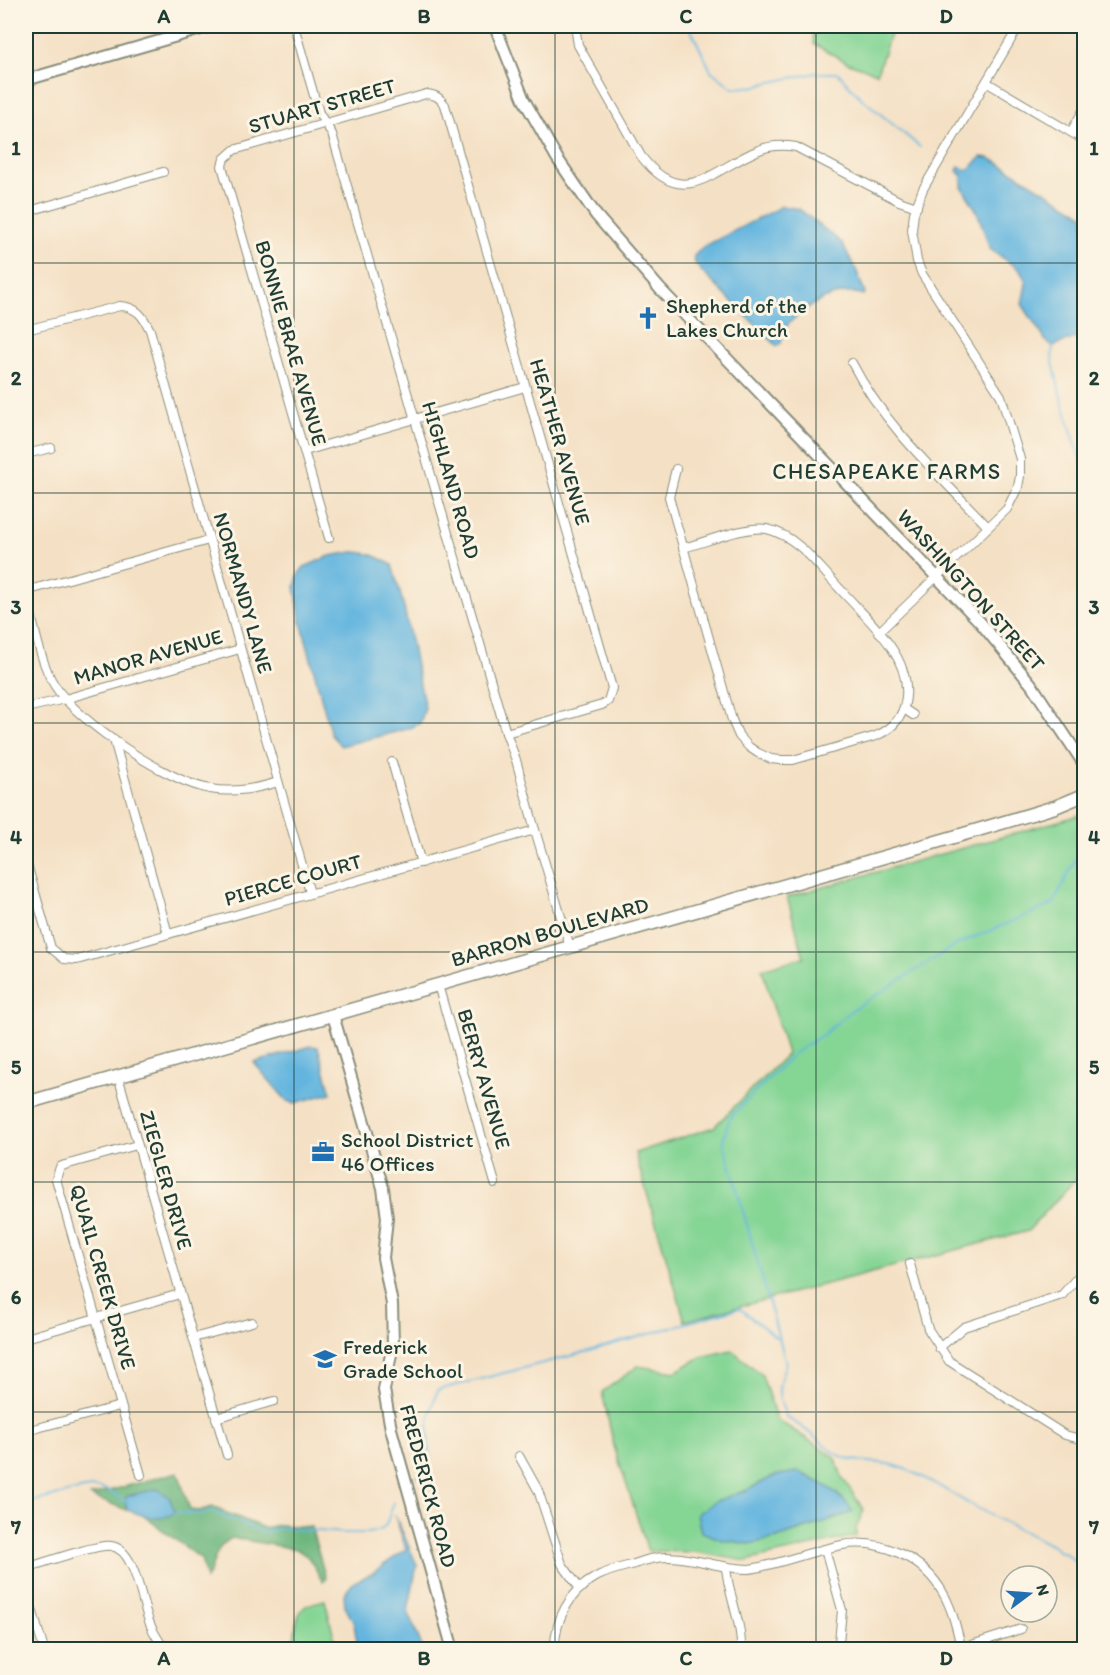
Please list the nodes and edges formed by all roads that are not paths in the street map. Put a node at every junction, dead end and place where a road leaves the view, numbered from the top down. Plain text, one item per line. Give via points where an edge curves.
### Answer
1 (211, 26) edge
2 (294, 26) edge
3 (495, 26) edge
4 (575, 26) edge
5 (1020, 26) edge
6 (176, 30) edge
7 (26, 80) edge
8 (986, 82) junction
9 (434, 95) joint
10 (1084, 109) edge
11 (326, 124) junction
12 (1071, 132) junction
13 (1084, 140) edge
14 (224, 159) joint
15 (163, 172) dead end
16 (917, 207) junction
17 (26, 212) edge
18 (26, 330) edge
19 (852, 363) dead end
20 (525, 387) junction
21 (414, 419) junction
22 (51, 448) dead end
23 (304, 451) junction
24 (26, 454) edge
25 (676, 469) dead end
26 (988, 527) junction
27 (329, 538) dead end
28 (209, 540) junction
29 (683, 548) junction
30 (935, 577) junction
31 (26, 592) edge
32 (879, 632) junction
33 (240, 649) junction
34 (66, 699) junction
35 (26, 708) edge
36 (904, 710) junction
37 (913, 715) dead end
38 (506, 734) junction
39 (114, 740) junction
40 (392, 762) dead end
41 (1084, 764) edge
42 (278, 782) junction
43 (1084, 795) edge
44 (535, 830) junction
45 (26, 861) edge
46 (421, 863) junction
47 (310, 893) junction
48 (168, 934) junction
49 (570, 947) junction
50 (438, 985) junction
51 (333, 1015) junction
52 (118, 1076) junction
53 (26, 1103) edge
54 (137, 1144) junction
55 (495, 1183) dead end
56 (910, 1264) dead end
57 (1084, 1270) edge
58 (180, 1294) junction
59 (96, 1318) junction
60 (252, 1322) dead end
61 (26, 1338) edge
62 (193, 1338) junction
63 (939, 1348) junction
64 (274, 1401) dead end
65 (120, 1406) junction
66 (216, 1418) junction
67 (26, 1431) edge
68 (1084, 1440) edge
69 (227, 1455) dead end
70 (519, 1456) dead end
71 (141, 1475) dead end
72 (825, 1549) junction
73 (726, 1567) junction
74 (26, 1568) edge
75 (26, 1589) edge
76 (580, 1589) junction
77 (1021, 1629) dead end
78 (962, 1649) edge
79 (44, 1650) edge
80 (165, 1650) edge
81 (453, 1650) edge
82 (555, 1650) edge
83 (741, 1650) edge
84 (844, 1650) edge

1 - 6 main road
2 - 11 street, HIGHLAND ROAD via 319,113
3 - 30 main road, WASHINGTON STREET via 524,100 596,215 660,289
4 - 16 street via 578,45 641,156 661,176 676,183 698,182 758,151 782,145 796,147
5 - 8 street
6 - 7 main road
8 - 12 street
8 - 16 street via 922,189
9 - 11 street, STUART STREET via 426,94
9 - 20 street, HEATHER AVENUE via 445,105
10 - 12 street
11 - 14 street, STUART STREET via 234,150
11 - 21 street, HIGHLAND ROAD
12 - 13 street
14 - 23 street, BONNIE BRAE AVENUE via 227,188
15 - 17 street
16 - 26 street via 913,245 922,274 1001,396 1020,459 1013,500
18 - 28 street, NORMANDY LANE via 113,306 127,306 143,316
19 - 26 street via 895,429
20 - 21 street
20 - 38 street, HEATHER AVENUE via 612,688 608,701 602,705
21 - 23 street
21 - 38 street, HIGHLAND ROAD
22 - 24 street
23 - 27 street, BONNIE BRAE AVENUE
25 - 29 street via 669,497
26 - 30 street
28 - 31 street
28 - 33 street, NORMANDY LANE
29 - 32 street via 751,529 777,531 798,545
29 - 36 street via 732,720 739,736 756,756 793,760 876,736 892,727
30 - 32 street
30 - 41 main road, WASHINGTON STREET via 980,622 1030,684
31 - 34 street via 46,667 54,686
32 - 36 street via 892,648 905,677
33 - 34 street, MANOR AVENUE
33 - 42 street, NORMANDY LANE
34 - 35 street, MANOR AVENUE
34 - 39 street
36 - 37 street
38 - 44 street, HIGHLAND ROAD
39 - 42 street via 173,777 211,790 259,788
39 - 48 street
40 - 46 street
42 - 47 street, NORMANDY LANE
43 - 49 main road, BARRON BOULEVARD via 971,832
44 - 46 street, PIERCE COURT
44 - 49 street, HIGHLAND ROAD
45 - 48 street, PIERCE COURT via 48,941 61,957 77,960
46 - 47 street, PIERCE COURT
47 - 48 street, PIERCE COURT
49 - 50 main road, BARRON BOULEVARD
50 - 51 main road, BARRON BOULEVARD
50 - 55 street, BERRY AVENUE
51 - 52 main road, BARRON BOULEVARD
51 - 81 main road, FREDERICK ROAD via 387,1213 383,1258 393,1304 393,1344 384,1390 391,1429
52 - 53 main road, BARRON BOULEVARD
52 - 54 street, ZIEGLER DRIVE
54 - 58 street, ZIEGLER DRIVE
54 - 59 street, QUAIL CREEK DRIVE via 65,1165 57,1172
56 - 63 street via 923,1316
57 - 63 street via 1062,1295 964,1327
58 - 59 street
58 - 62 street, ZIEGLER DRIVE
59 - 61 street
59 - 65 street, QUAIL CREEK DRIVE
60 - 62 street
62 - 66 street, ZIEGLER DRIVE
63 - 68 street via 958,1368 1065,1435
64 - 66 street
65 - 67 street
65 - 71 street, QUAIL CREEK DRIVE
66 - 69 street, ZIEGLER DRIVE
70 - 76 street via 538,1490 562,1564
72 - 73 street via 760,1567
72 - 78 street via 869,1544 887,1548 920,1566 944,1595
72 - 84 street via 842,1610 839,1642
73 - 76 street via 687,1558 653,1558 606,1572
73 - 83 street via 741,1629
74 - 80 street via 97,1548 118,1548 129,1559 150,1625
75 - 79 street
76 - 82 street via 563,1611 556,1630
77 - 78 street

